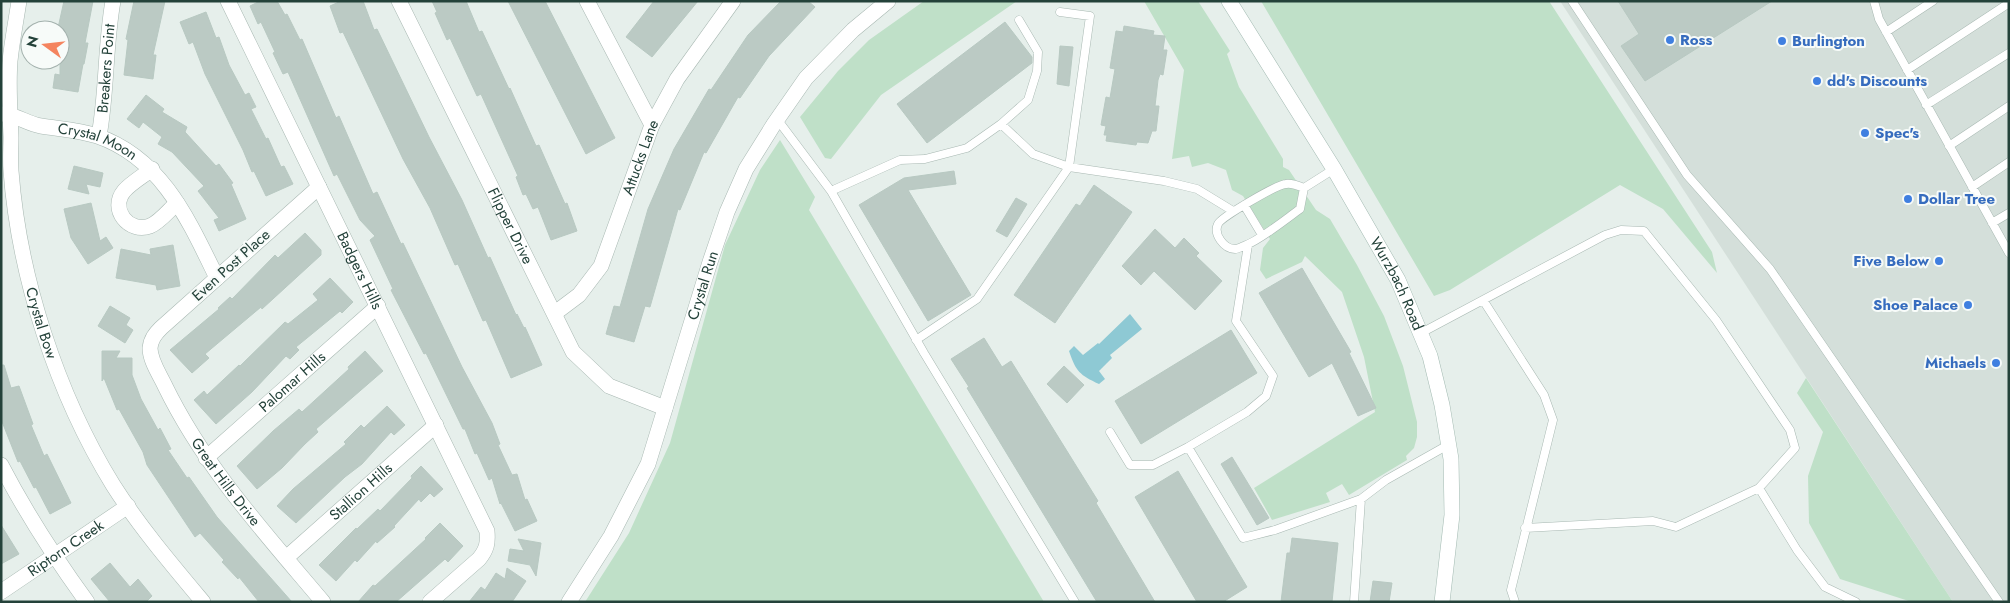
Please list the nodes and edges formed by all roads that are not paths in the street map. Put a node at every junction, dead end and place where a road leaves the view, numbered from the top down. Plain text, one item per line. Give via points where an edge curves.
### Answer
1 (19, 1) edge
2 (113, 1) edge
3 (228, 1) edge
4 (399, 1) edge
5 (586, 1) edge
6 (733, 1) edge
7 (888, 1) edge
8 (1229, 1) edge
9 (1572, 1) edge
10 (1874, 1) edge
11 (1933, 1) edge
12 (2009, 3) edge
13 (1060, 12) dead end
14 (1019, 20) dead end
15 (8, 30) edge
16 (1886, 32) junction
17 (2009, 53) edge
18 (1907, 70) junction
19 (1926, 105) junction
20 (2009, 106) edge
21 (6, 114) edge
22 (777, 119) junction
23 (1001, 124) junction
24 (652, 125) junction
25 (39, 126) junction
26 (99, 136) junction
27 (6, 138) edge
28 (1949, 146) junction
29 (2009, 162) edge
30 (1069, 166) junction
31 (152, 169) junction
32 (1334, 169) junction
33 (319, 187) junction
34 (1972, 187) junction
35 (1304, 188) junction
36 (831, 191) junction
37 (177, 203) junction
38 (1244, 205) junction
39 (1233, 211) junction
40 (2009, 213) edge
41 (1992, 223) junction
42 (1262, 235) junction
43 (1248, 244) junction
44 (2009, 253) edge
45 (217, 278) junction
46 (1483, 300) junction
47 (378, 306) junction
48 (555, 313) junction
49 (1421, 333) junction
50 (916, 340) junction
51 (150, 347) joint
52 (665, 408) junction
53 (436, 425) junction
54 (1110, 432) dead end
55 (1448, 445) junction
56 (1188, 447) junction
57 (206, 458) junction
58 (1, 465) edge
59 (1759, 488) junction
60 (1360, 499) junction
61 (128, 506) junction
62 (1525, 528) junction
63 (54, 556) junction
64 (286, 558) junction
65 (1, 592) edge
66 (87, 602) edge
67 (203, 602) edge
68 (323, 602) edge
69 (430, 602) edge
70 (569, 602) edge
71 (1075, 602) edge
72 (1354, 602) edge
73 (1442, 602) edge
74 (1515, 602) edge
75 (1856, 602) edge
76 (1999, 602) edge

1 - 15 street, Crystal Bow
2 - 26 street, Breakers Point
3 - 33 street, Badgers Hills
4 - 48 street, Flipper Drive
5 - 24 street
6 - 24 street, Attucks Lane via 677,79
7 - 22 street, Crystal Run via 853,30 806,78
8 - 32 street, Wurzbach Road
9 - 76 lane via 1687,175 1770,269
10 - 16 lane
11 - 16 lane
12 - 18 lane
13 - 30 lane via 1090,16
14 - 23 lane via 1038,52 1037,71 1028,100
15 - 21 street, Crystal Bow via 10,62
16 - 18 lane
17 - 19 lane
18 - 19 lane
19 - 28 lane
20 - 28 lane
21 - 25 street, Crystal Moon
21 - 27 street, Crystal Bow
22 - 36 lane
22 - 52 street, Crystal Run via 746,169 727,212
23 - 30 lane via 1034,154
23 - 36 lane via 967,148 926,159 900,160
24 - 48 street, Attucks Lane via 601,266 578,294
25 - 26 street, Crystal Moon
25 - 27 street, Crystal Moon
26 - 31 street, Crystal Moon
27 - 61 street, Crystal Bow via 20,243 38,316 63,385 95,452
28 - 34 lane
29 - 34 lane
30 - 39 lane via 1197,189
30 - 50 lane via 977,299
31 - 37 street, Crystal Moon
31 - 37 street, Crystal Moon via 124,191 120,199 121,217 134,227 151,226
32 - 35 lane
32 - 49 street, Wurzbach Road via 1398,280
33 - 45 street, Even Post Place
33 - 47 street, Badgers Hills
34 - 41 lane
35 - 38 lane via 1285,184
35 - 42 lane via 1300,209
36 - 50 lane
37 - 45 street, Crystal Moon
38 - 39 lane
38 - 42 lane
39 - 43 lane via 1220,220 1216,226 1217,234 1226,246 1234,249
40 - 41 lane
41 - 44 lane
42 - 43 lane
43 - 56 lane via 1236,322 1273,376 1266,396 1247,412
45 - 51 street, Even Post Place via 160,328
46 - 49 lane
46 - 59 lane via 1605,235 1621,230 1644,231 1716,320 1790,430 1795,448
46 - 62 lane via 1544,395 1553,420
47 - 53 street, Badgers Hills
47 - 57 street, Palomar Hills
48 - 52 street, Flipper Drive via 573,352 609,386
49 - 55 street, Wurzbach Road via 1442,405
50 - 71 lane
51 - 57 street, Great Hills Drive via 151,357 176,408
52 - 70 street, Crystal Run via 648,464 612,536
53 - 64 street, Stallion Hills
53 - 69 street, Badgers Hills via 487,530 488,541 479,559
54 - 56 lane via 1130,465 1153,465
55 - 60 lane via 1386,480
55 - 73 street, Wurzbach Road via 1452,515
56 - 60 lane via 1243,538 1275,530
57 - 64 street, Great Hills Drive
58 - 63 street via 23,508
59 - 62 lane via 1676,527 1653,521
59 - 75 lane via 1797,550 1825,587
60 - 72 lane
61 - 63 street, Riptorn Creek
61 - 67 street, Crystal Bow
62 - 74 lane via 1511,590
63 - 65 street, Riptorn Creek
63 - 66 street
64 - 68 street, Great Hills Drive

